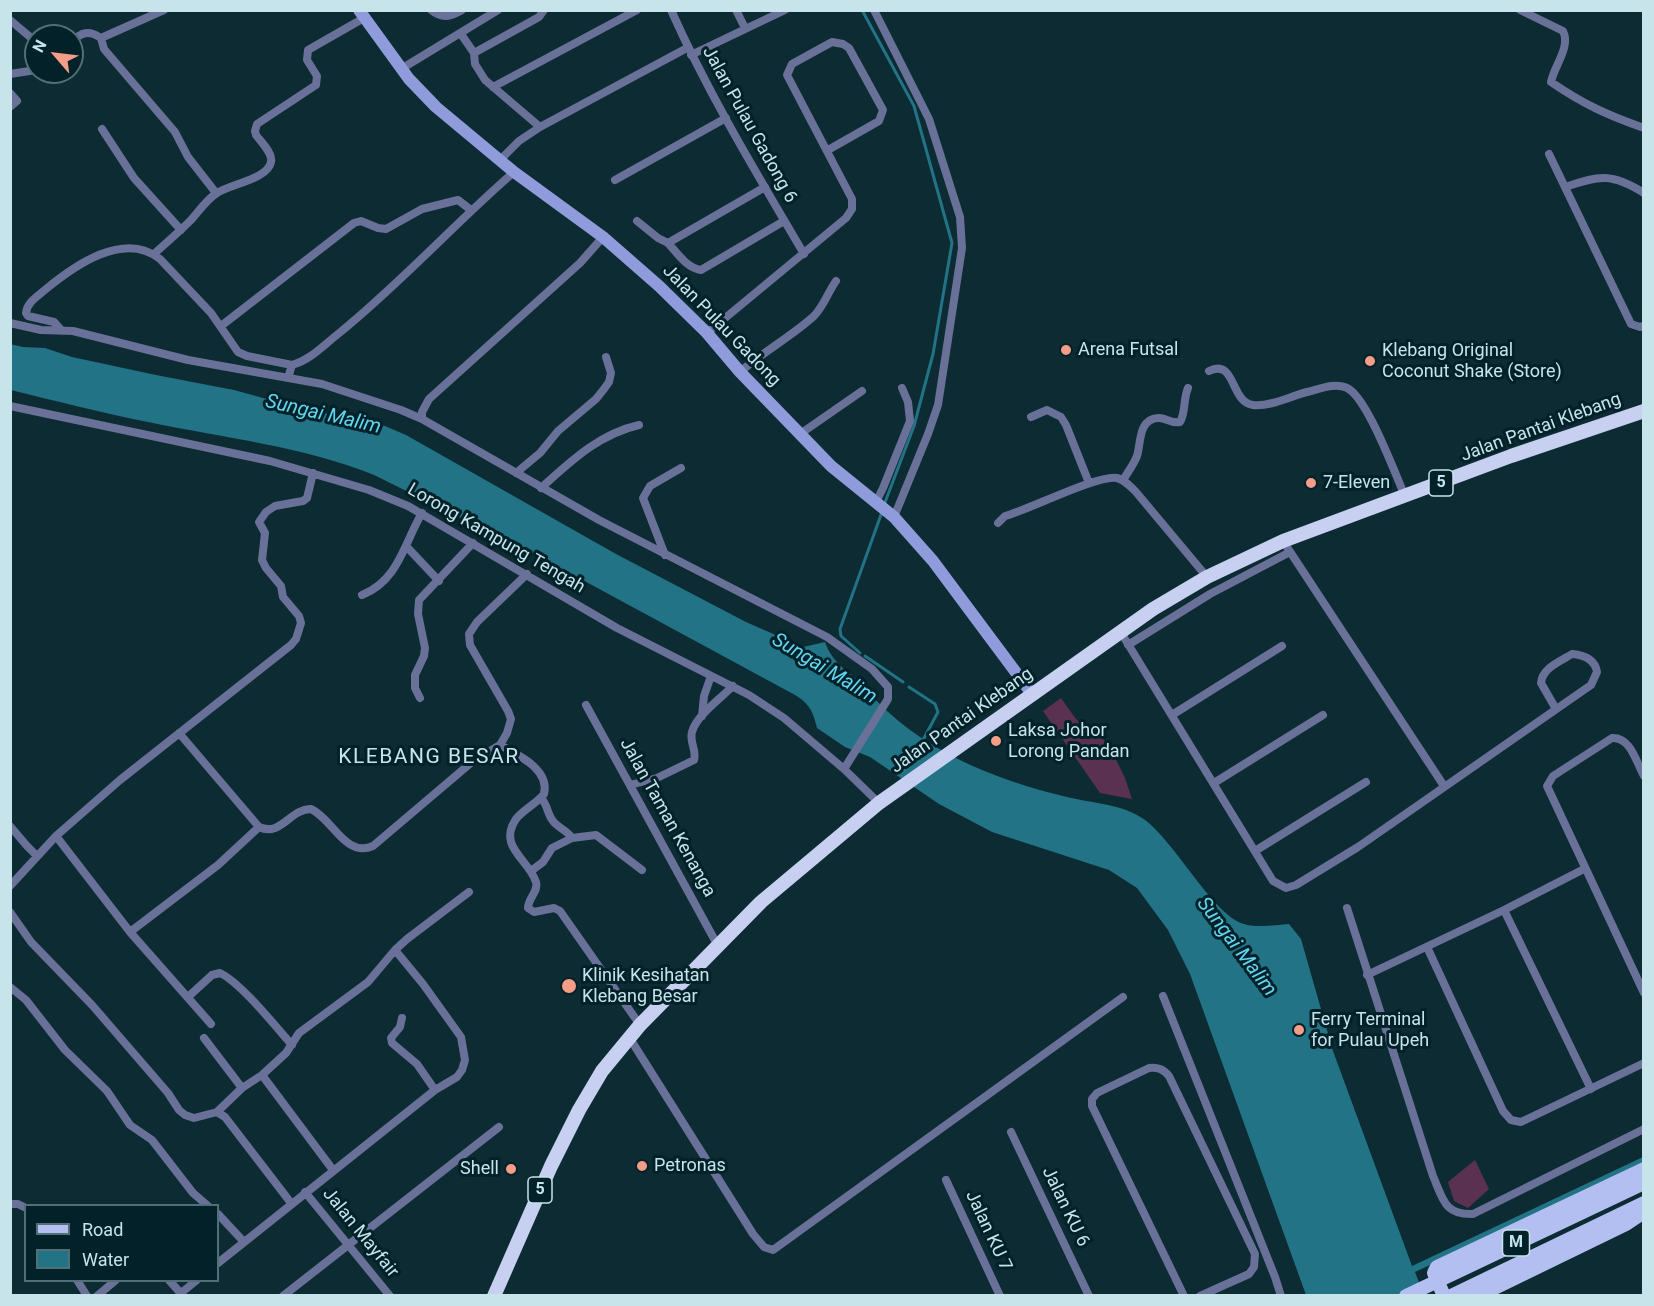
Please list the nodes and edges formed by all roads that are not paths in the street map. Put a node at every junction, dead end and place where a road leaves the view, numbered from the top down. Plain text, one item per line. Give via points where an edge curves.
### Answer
1 (164, 10) edge
2 (431, 10) edge
3 (462, 10) edge
4 (498, 10) edge
5 (544, 10) edge
6 (637, 10) edge
7 (670, 10) edge
8 (736, 10) edge
9 (785, 10) edge
10 (874, 10) edge
11 (1520, 10) edge
12 (362, 14) edge
13 (10, 20) edge
14 (746, 28) junction
15 (24, 32) edge
16 (84, 33) edge
17 (461, 34) junction
18 (101, 38) junction
19 (689, 51) junction
20 (474, 53) junction
21 (401, 69) junction
22 (493, 87) junction
23 (10, 93) edge
24 (10, 107) edge
25 (726, 118) junction
26 (540, 126) junction
27 (1644, 128) edge
28 (102, 129) dead end
29 (828, 150) junction
30 (1549, 154) dead end
31 (500, 160) junction
32 (514, 172) junction
33 (615, 180) dead end
34 (765, 187) junction
35 (1565, 187) junction
36 (216, 193) junction
37 (1644, 193) edge
38 (471, 210) junction
39 (784, 220) junction
40 (637, 221) dead end
41 (181, 230) junction
42 (603, 237) junction
43 (668, 243) junction
44 (154, 254) junction
45 (804, 254) junction
46 (836, 281) dead end
47 (10, 323) edge
48 (221, 326) junction
49 (1644, 326) edge
50 (62, 331) junction
51 (707, 333) junction
52 (606, 357) dead end
53 (292, 365) junction
54 (1209, 371) dead end
55 (740, 372) junction
56 (288, 378) junction
57 (902, 388) dead end
58 (1188, 388) dead end
59 (862, 391) dead end
60 (10, 406) edge
61 (1644, 411) edge
62 (1031, 417) dead end
63 (422, 419) junction
64 (639, 425) dead end
65 (800, 434) junction
66 (681, 468) dead end
67 (313, 473) junction
68 (516, 473) junction
69 (1123, 480) junction
70 (1089, 483) junction
71 (541, 488) junction
72 (1405, 496) junction
73 (884, 510) junction
74 (422, 513) junction
75 (998, 523) dead end
76 (473, 543) junction
77 (406, 546) junction
78 (1287, 547) junction
79 (666, 556) junction
80 (527, 574) junction
81 (1207, 577) junction
82 (439, 582) junction
83 (362, 595) dead end
84 (1120, 631) junction
85 (1128, 645) junction
86 (1282, 646) dead end
87 (711, 676) junction
88 (733, 686) junction
89 (1032, 694) junction
90 (420, 698) dead end
91 (586, 705) dead end
92 (1556, 708) junction
93 (1172, 715) junction
94 (1323, 715) dead end
95 (702, 716) junction
96 (179, 733) junction
97 (500, 745) junction
98 (844, 770) junction
99 (1644, 776) edge
100 (1366, 782) dead end
101 (1214, 783) junction
102 (630, 785) junction
103 (1444, 786) junction
104 (541, 798) junction
105 (879, 803) junction
106 (10, 826) edge
107 (259, 827) junction
108 (56, 836) junction
109 (572, 838) junction
110 (1255, 851) junction
111 (37, 856) junction
112 (1584, 868) junction
113 (642, 870) dead end
114 (531, 871) junction
115 (10, 886) edge
116 (469, 892) dead end
117 (1347, 908) dead end
118 (1504, 909) junction
119 (10, 912) edge
120 (130, 932) junction
121 (718, 946) junction
122 (1426, 947) junction
123 (395, 950) junction
124 (1367, 975) junction
125 (10, 987) edge
126 (1644, 993) edge
127 (1163, 996) dead end
128 (188, 997) junction
129 (1123, 997) dead end
130 (402, 1018) dead end
131 (211, 1024) dead end
132 (640, 1025) junction
133 (629, 1037) junction
134 (204, 1038) dead end
135 (292, 1045) junction
136 (1644, 1063) edge
137 (262, 1075) junction
138 (242, 1088) junction
139 (1591, 1089) junction
140 (435, 1090) junction
141 (217, 1112) junction
142 (499, 1127) dead end
143 (1644, 1129) edge
144 (1011, 1132) dead end
145 (1644, 1169) edge
146 (333, 1170) junction
147 (946, 1180) dead end
148 (1644, 1183) edge
149 (305, 1192) junction
150 (291, 1203) junction
151 (206, 1204) edge
152 (1640, 1208) edge
153 (219, 1215) edge
154 (244, 1242) junction
155 (348, 1246) junction
156 (219, 1262) edge
157 (78, 1282) edge
158 (115, 1282) edge
159 (170, 1282) edge
160 (196, 1282) edge
161 (182, 1294) edge
162 (87, 1296) edge
163 (97, 1296) edge
164 (283, 1296) edge
165 (390, 1296) edge
166 (494, 1296) edge
167 (1000, 1296) edge
168 (1089, 1296) edge
169 (1184, 1296) edge
170 (1200, 1296) edge
171 (1281, 1296) edge
172 (1406, 1296) edge
173 (1444, 1296) edge
174 (1451, 1296) edge
175 (1478, 1296) edge

1 - 18 street
2 - 3 street via 436,15 451,17
4 - 17 street
5 - 20 street via 539,17
6 - 22 street
7 - 19 street, Jalan Pulau Gadong 6
8 - 14 street
9 - 14 street
10 - 73 street via 929,119 962,233 938,405 928,434
11 - 27 street via 1566,36 1551,82 1605,114
12 - 21 main road, Jalan Pulau Gadong
12 - 36 street via 308,50 307,60 317,76 316,86 257,124 256,135 271,155 272,163 266,171
13 - 15 street
14 - 19 street
16 - 18 street
17 - 20 street
17 - 21 street
18 - 36 street via 104,49 175,132 188,157
19 - 25 street, Jalan Pulau Gadong 6
19 - 26 street
20 - 22 street via 480,73
21 - 31 main road, Jalan Pulau Gadong via 436,107
22 - 26 street
23 - 24 street via 17,102
25 - 33 street
25 - 34 street, Jalan Pulau Gadong 6
26 - 31 street
28 - 41 street via 134,178
29 - 29 street via 882,117 882,106 849,48 838,42 792,64 788,70 788,81
29 - 45 street via 852,198 852,209
30 - 35 street
31 - 32 main road, Jalan Pulau Gadong
32 - 38 street
32 - 42 main road, Jalan Pulau Gadong
34 - 39 street, Jalan Pulau Gadong 6
34 - 43 street
35 - 37 street via 1613,178
35 - 49 street via 1631,324
36 - 41 street
38 - 48 street via 458,200 422,209 386,229 362,221 354,223
38 - 53 street via 365,312 306,360
39 - 43 street via 701,270 688,264
39 - 45 street, Jalan Pulau Gadong 6
40 - 43 street
41 - 44 street
42 - 51 main road, Jalan Pulau Gadong
42 - 63 street via 572,271 429,399
44 - 48 street
44 - 50 street via 124,249 104,252 83,262 28,305 28,316 54,322
45 - 51 street
46 - 55 street via 814,316
47 - 50 street
48 - 53 street via 238,352
50 - 56 street
51 - 55 main road, Jalan Pulau Gadong
52 - 68 street via 611,373 604,389
53 - 56 street
54 - 72 street via 1225,370 1239,397 1253,405 1337,385 1354,392
55 - 65 main road, Jalan Pulau Gadong
56 - 63 street via 322,384
57 - 73 street via 910,421 878,498
58 - 69 street via 1180,422 1160,417 1144,427 1136,458
59 - 65 street
60 - 67 street, Lorong Kampung Tengah
61 - 72 highway, Jalan Pantai Klebang / 5
62 - 70 street via 1047,410 1061,417
63 - 68 street
64 - 71 street via 588,447
65 - 73 main road, Jalan Pulau Gadong
66 - 79 street via 650,486 643,498
67 - 74 street, Lorong Kampung Tengah via 369,490
67 - 96 street via 307,498 275,506 259,522 265,533 262,560 299,616 296,639
68 - 71 street
69 - 70 street
69 - 81 street
70 - 75 street via 1005,516
71 - 79 street
72 - 78 highway, Jalan Pantai Klebang / 5
73 - 89 main road, Jalan Pulau Gadong via 933,561
74 - 76 street, Lorong Kampung Tengah
74 - 77 street
76 - 80 street, Lorong Kampung Tengah
76 - 82 street
77 - 82 street
77 - 83 street via 382,584
78 - 81 highway, Jalan Pantai Klebang / 5 via 1240,560
78 - 85 street
78 - 103 street
79 - 98 street via 827,637 885,681 888,699
80 - 87 street, Lorong Kampung Tengah via 617,628
80 - 97 street via 469,634 470,645 511,718
81 - 84 highway, Jalan Pantai Klebang / 5
82 - 90 street via 419,600 417,607 425,648 415,675
84 - 85 street
84 - 89 highway, Jalan Pantai Klebang / 5
85 - 93 street
86 - 93 street
87 - 88 street, Lorong Kampung Tengah
87 - 95 street
88 - 95 street
88 - 98 street, Lorong Kampung Tengah via 769,707
89 - 105 highway, Jalan Pantai Klebang / 5
91 - 102 street, Jalan Taman Kenanga
92 - 92 street via 1541,683 1542,676 1572,654 1590,659 1596,668 1594,681
92 - 103 street
93 - 101 street
94 - 101 street
95 - 102 street via 691,733 694,760 657,778
96 - 107 street
96 - 108 street
97 - 104 street via 538,771 546,788
97 - 107 street via 472,762 367,849 352,846 311,809 299,812 270,831
98 - 105 street, Lorong Kampung Tengah
99 - 112 street via 1629,746 1616,738 1606,740 1552,776 1548,791
100 - 110 street
101 - 110 street
102 - 121 street, Jalan Taman Kenanga
103 - 110 street via 1358,847 1291,887 1273,881
104 - 109 street via 554,823
104 - 114 street via 517,819 510,836
105 - 121 highway, Jalan Pantai Klebang / 5 via 761,902
106 - 111 street
107 - 120 street via 218,865
108 - 111 street
108 - 120 street
109 - 113 street via 596,835
109 - 114 street via 552,848
111 - 115 street
112 - 118 street
112 - 126 street
114 - 132 street via 537,885 528,908 534,912 550,908 560,911
116 - 123 street
117 - 124 street
118 - 122 street
118 - 139 street
119 - 141 street via 31,942 92,1005 179,1110 194,1118
120 - 128 street
121 - 132 highway, Jalan Pantai Klebang / 5
122 - 124 street
122 - 139 street via 1506,1116 1521,1122
123 - 135 street via 368,982 299,1033
123 - 140 street via 461,1037 465,1060 462,1070
124 - 143 street via 1433,1176 1445,1205 1454,1212 1473,1214
125 - 151 street via 106,1091 130,1125 152,1140
127 - 171 street
128 - 131 street
128 - 135 street via 212,975 220,973
129 - 133 street via 773,1250 764,1247 753,1233
130 - 140 street via 392,1043 417,1064
132 - 133 highway, Jalan Pantai Klebang / 5
133 - 166 highway, Jalan Pantai Klebang / 5 via 602,1071 579,1110
134 - 138 street
135 - 137 street
136 - 139 street
137 - 138 street
137 - 146 street
138 - 141 street
140 - 146 street
141 - 150 street via 225,1117
142 - 155 street
144 - 168 street, Jalan KU 6
145 - 173 main road via 1437,1267 1434,1273
146 - 149 street
147 - 167 street, Jalan KU 7
148 - 172 main road, M
149 - 150 street
149 - 155 street, Jalan Mayfair
150 - 154 street
152 - 174 main road, M
152 - 175 main road via 1626,1224
153 - 154 street
154 - 156 street
155 - 164 street
155 - 165 street, Jalan Mayfair
157 - 162 street
158 - 163 street
159 - 161 street
160 - 161 street
169 - 170 street via 1092,1106 1097,1094 1156,1067 1168,1076 1255,1254 1249,1274

